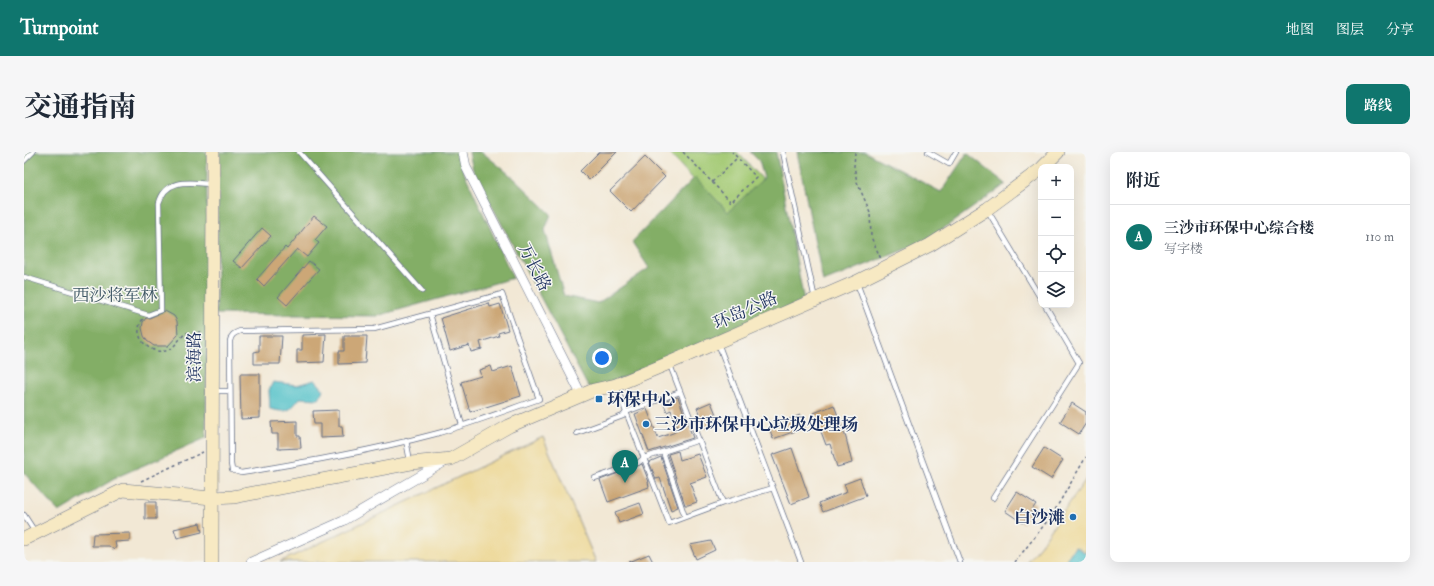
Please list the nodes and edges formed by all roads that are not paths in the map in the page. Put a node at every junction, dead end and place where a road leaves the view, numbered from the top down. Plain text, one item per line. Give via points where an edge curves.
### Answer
1 (34, 152) edge
2 (213, 152) edge
3 (299, 152) edge
4 (463, 152) edge
5 (783, 152) edge
6 (928, 152) edge
7 (956, 152) edge
8 (1058, 152) edge
9 (24, 161) edge
10 (1046, 164) edge
11 (1038, 171) edge
12 (212, 184) junction
13 (987, 210) junction
14 (24, 276) edge
15 (856, 282) junction
16 (422, 291) dead end
17 (1038, 294) edge
18 (815, 299) junction
19 (1047, 308) edge
20 (430, 314) junction
21 (718, 343) junction
22 (669, 363) junction
23 (616, 385) junction
24 (212, 391) junction
25 (230, 391) junction
26 (680, 392) junction
27 (582, 396) junction
28 (626, 412) junction
29 (462, 425) junction
30 (577, 433) dead end
31 (406, 440) junction
32 (699, 440) junction
33 (663, 452) junction
34 (451, 458) junction
35 (644, 458) junction
36 (411, 463) junction
37 (595, 478) dead end
38 (773, 488) junction
39 (212, 498) junction
40 (993, 498) dead end
41 (723, 503) junction
42 (24, 515) edge
43 (685, 517) junction
44 (30, 536) edge
45 (212, 562) edge
46 (251, 562) edge
47 (801, 562) edge
48 (960, 562) edge

1 - 9 lane
2 - 12 street, 滨海路
3 - 16 lane
4 - 27 street, 万长路 via 466,167
5 - 18 lane
6 - 7 lane via 949,164
8 - 10 street, 环岛公路
11 - 13 street, 环岛公路
12 - 14 lane via 182,183 168,188 161,195 161,310 148,315
12 - 24 street, 滨海路
13 - 15 street, 环岛公路 via 930,246
13 - 17 lane
15 - 18 street, 环岛公路
15 - 48 lane
18 - 21 street, 环岛公路
19 - 40 lane via 1080,363
20 - 25 lane via 374,330 240,330 231,336
20 - 29 lane
20 - 29 lane via 502,294 539,399
21 - 22 street, 环岛公路
21 - 38 lane
22 - 23 street, 环岛公路
22 - 26 lane
23 - 27 street, 环岛公路 via 594,390
23 - 28 lane
24 - 25 lane
24 - 39 street, 滨海路
25 - 31 lane via 230,464 232,470 237,472 321,460
26 - 28 lane
26 - 32 lane
27 - 34 street, 环岛公路 via 509,426
28 - 30 lane via 623,416
28 - 35 lane
29 - 31 lane
31 - 36 lane
32 - 33 lane
32 - 41 lane
33 - 35 lane
33 - 43 lane
34 - 36 street
34 - 46 street via 343,521
35 - 37 lane via 638,463
35 - 43 lane via 669,523
36 - 39 street via 233,497
38 - 41 lane
38 - 47 lane
39 - 44 street via 124,490
39 - 45 street, 滨海路
41 - 43 lane
42 - 44 lane

